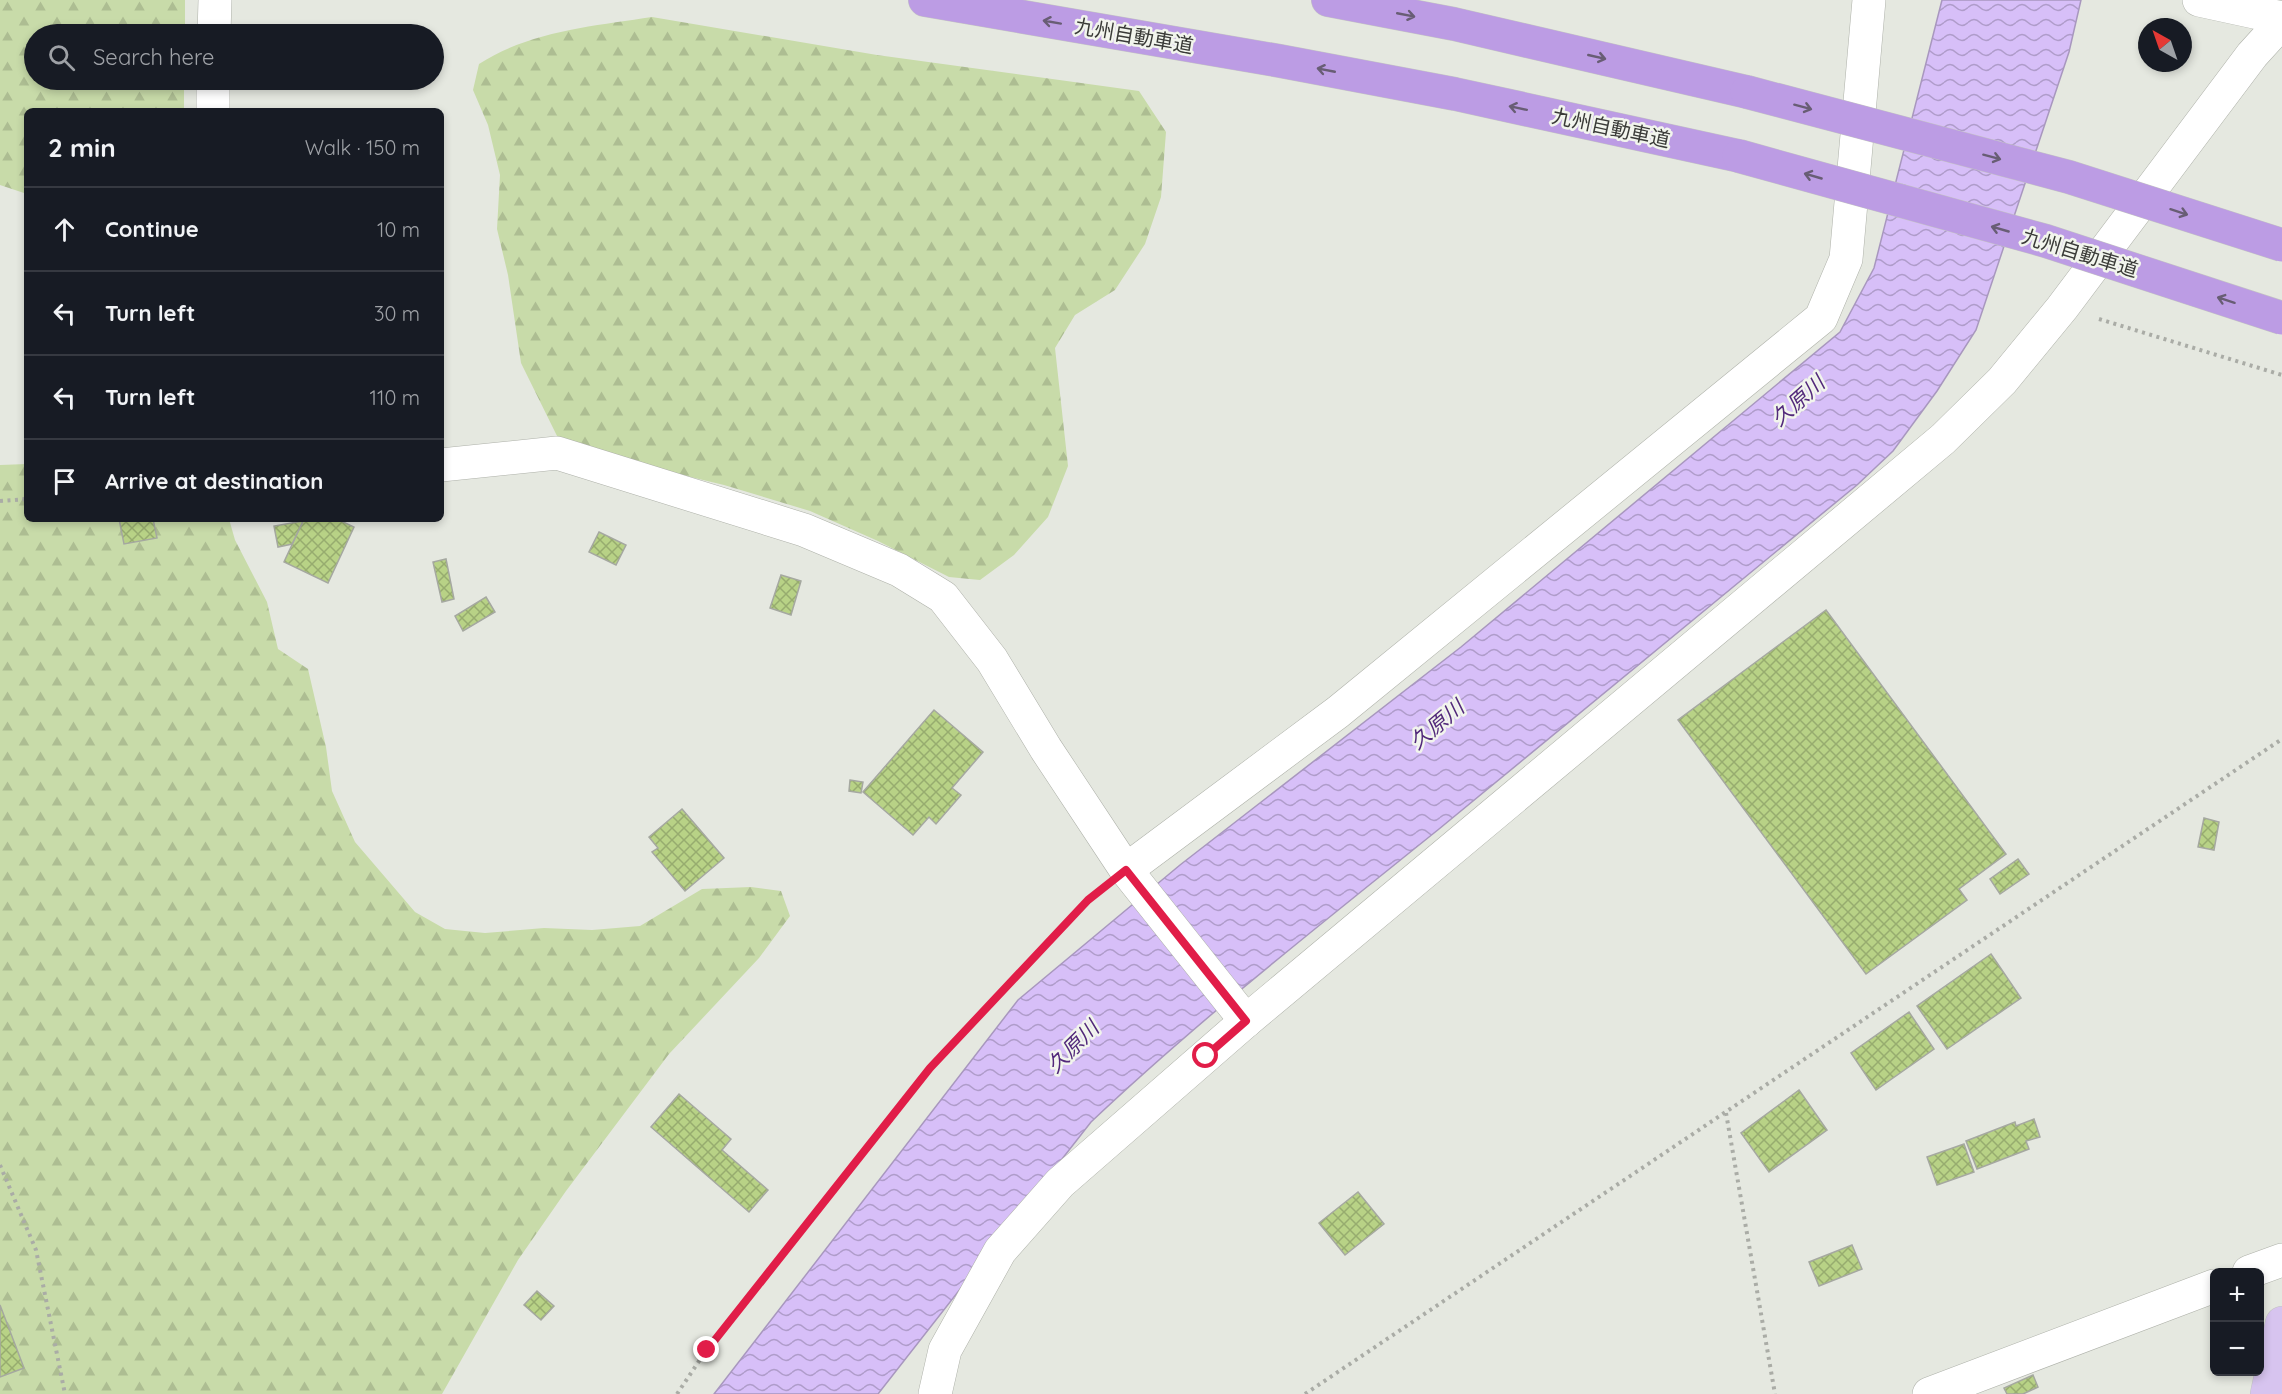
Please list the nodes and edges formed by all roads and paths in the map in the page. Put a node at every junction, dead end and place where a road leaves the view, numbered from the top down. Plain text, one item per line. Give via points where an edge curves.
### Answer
1 (215, 0) edge
2 (925, 0) edge
3 (1328, 0) edge
4 (1869, 0) edge
5 (2199, 0) edge
6 (2282, 20) edge
7 (214, 24) edge
8 (213, 90) edge
9 (213, 108) edge
10 (2282, 245) edge
11 (2062, 308) junction
12 (2282, 318) edge
13 (2282, 375) edge
14 (444, 465) edge
15 (24, 499) edge
16 (0, 501) edge
17 (2282, 739) edge
18 (1126, 870) junction
19 (1237, 1009) junction
20 (1726, 1113) junction
21 (0, 1165) edge
22 (2282, 1260) edge
23 (2260, 1268) edge
24 (2210, 1288) edge
25 (2282, 1323) edge
26 (65, 1394) edge
27 (677, 1394) edge
28 (935, 1394) edge
29 (1305, 1394) edge
30 (1775, 1394) edge
31 (1929, 1394) edge
32 (2267, 1394) edge

1 - 7 street
12 -> 2 highway, 九州自動車道, bridge via 2046,241 1739,156 1420,88
3 -> 10 highway, bridge via 1454,24 1747,92 2069,177
4 - 18 street via 1846,259 1821,318 1338,712
5 - 6 street
6 - 11 street
8 - 9 street
11 - 13 path
11 - 19 street via 2002,381 1943,439
14 - 18 street via 557,453 804,530 899,570 943,597 992,660
15 - 16 path
17 - 20 path
18 - 19 street
18 - 27 path via 1088,900 930,1068 707,1350
19 - 28 street via 1060,1182 1000,1251 945,1350
20 - 29 path
20 - 30 path
21 - 26 path via 36,1250
22 - 23 street
24 - 31 street
25 - 32 main road

